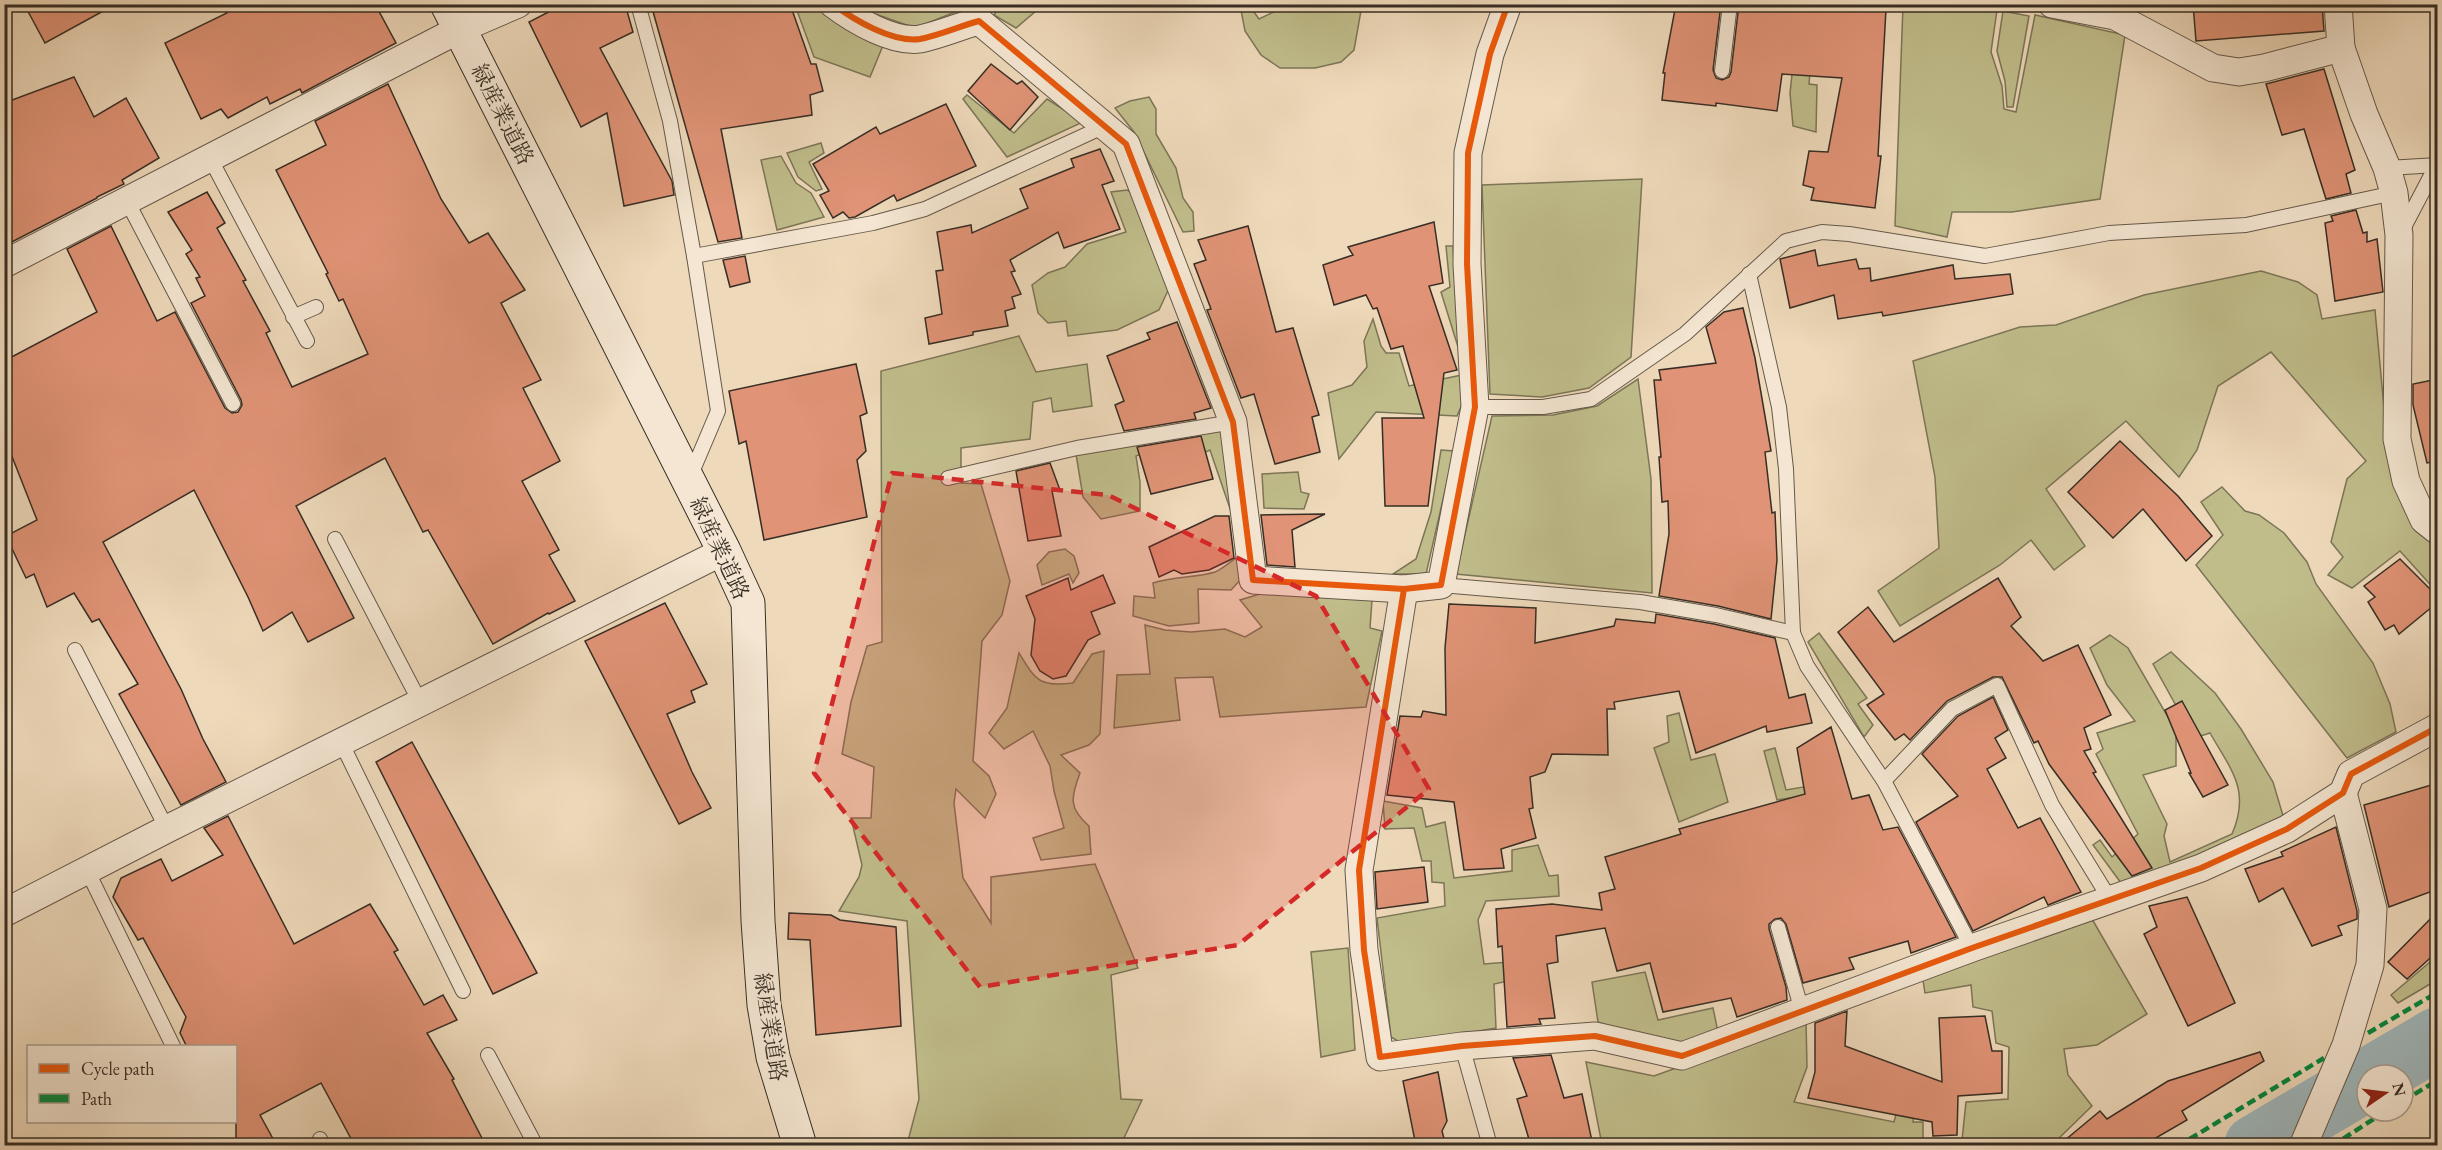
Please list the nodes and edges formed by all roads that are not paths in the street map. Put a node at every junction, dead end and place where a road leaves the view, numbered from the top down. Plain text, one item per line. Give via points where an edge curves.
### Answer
1 (518, 4) edge
2 (638, 4) edge
3 (834, 4) edge
4 (1508, 4) edge
5 (1730, 4) edge
6 (2052, 4) edge
7 (2338, 4) edge
8 (983, 13) edge
9 (453, 17) edge
10 (2341, 48) junction
11 (1722, 71) dead end
12 (1105, 126) junction
13 (210, 158) junction
14 (2437, 166) edge
15 (2390, 181) junction
16 (127, 201) junction
17 (2400, 235) junction
18 (694, 256) junction
19 (4, 264) edge
20 (1749, 274) junction
21 (316, 307) dead end
22 (293, 317) junction
23 (307, 341) dead end
24 (233, 404) dead end
25 (1475, 407) junction
26 (1233, 422) junction
27 (948, 478) dead end
28 (688, 481) junction
29 (2438, 531) edge
30 (335, 538) dead end
31 (724, 551) junction
32 (1441, 585) junction
33 (1404, 589) junction
34 (1793, 633) junction
35 (75, 650) dead end
36 (420, 702) junction
37 (2438, 727) edge
38 (341, 742) junction
39 (1884, 781) junction
40 (2343, 793) junction
41 (167, 829) junction
42 (87, 870) junction
43 (2111, 901) junction
44 (4, 913) edge
45 (1778, 927) dead end
46 (1972, 948) junction
47 (463, 991) dead end
48 (1802, 1011) junction
49 (172, 1045) edge
50 (1462, 1046) junction
51 (488, 1055) dead end
52 (536, 1146) edge
53 (800, 1146) edge
54 (1490, 1146) edge
55 (2303, 1146) edge

1 - 9 street
2 - 18 lane via 670,121
3 - 8 street via 855,21 895,36 918,39
4 - 25 street via 1490,54 1468,153 1467,264
5 - 11 lane
6 - 10 street via 2115,16 2213,68 2239,72
7 - 10 street
8 - 12 street
9 - 13 street
9 - 28 main road, 緑産業道路
10 - 15 street
12 - 18 lane via 925,209 873,223
12 - 26 street via 1126,144
13 - 16 street
13 - 22 lane
14 - 15 lane
14 - 17 lane
15 - 17 street
15 - 20 lane via 2246,225 2109,233 1985,256 1822,232 1786,241
16 - 19 street
16 - 24 lane
17 - 29 street via 2397,439 2406,481 2424,520
18 - 28 lane via 718,411
20 - 25 lane via 1685,334 1591,399 1543,407
20 - 34 lane via 1779,407 1786,469
21 - 22 lane
22 - 23 lane
25 - 32 street
26 - 27 lane via 1077,448
26 - 33 street via 1253,580
28 - 31 main road, 緑産業道路
30 - 36 lane
31 - 36 street
31 - 53 main road, 緑産業道路 via 748,603 764,1005 773,1057
32 - 33 street
32 - 34 lane via 1640,602
33 - 50 street via 1359,870 1364,950 1380,1057
34 - 39 lane via 1807,666
35 - 41 lane
36 - 38 street
37 - 40 street via 2351,774
38 - 41 street
38 - 47 lane
39 - 43 lane via 1952,709 1997,685 2052,805
39 - 46 lane
40 - 43 street via 2287,829 2201,868
40 - 55 street via 2373,909 2370,965 2346,1045
41 - 42 street
42 - 44 street
42 - 49 lane
43 - 46 street
45 - 48 lane
46 - 48 street
48 - 50 street via 1682,1056 1595,1036
50 - 54 lane
51 - 52 lane

